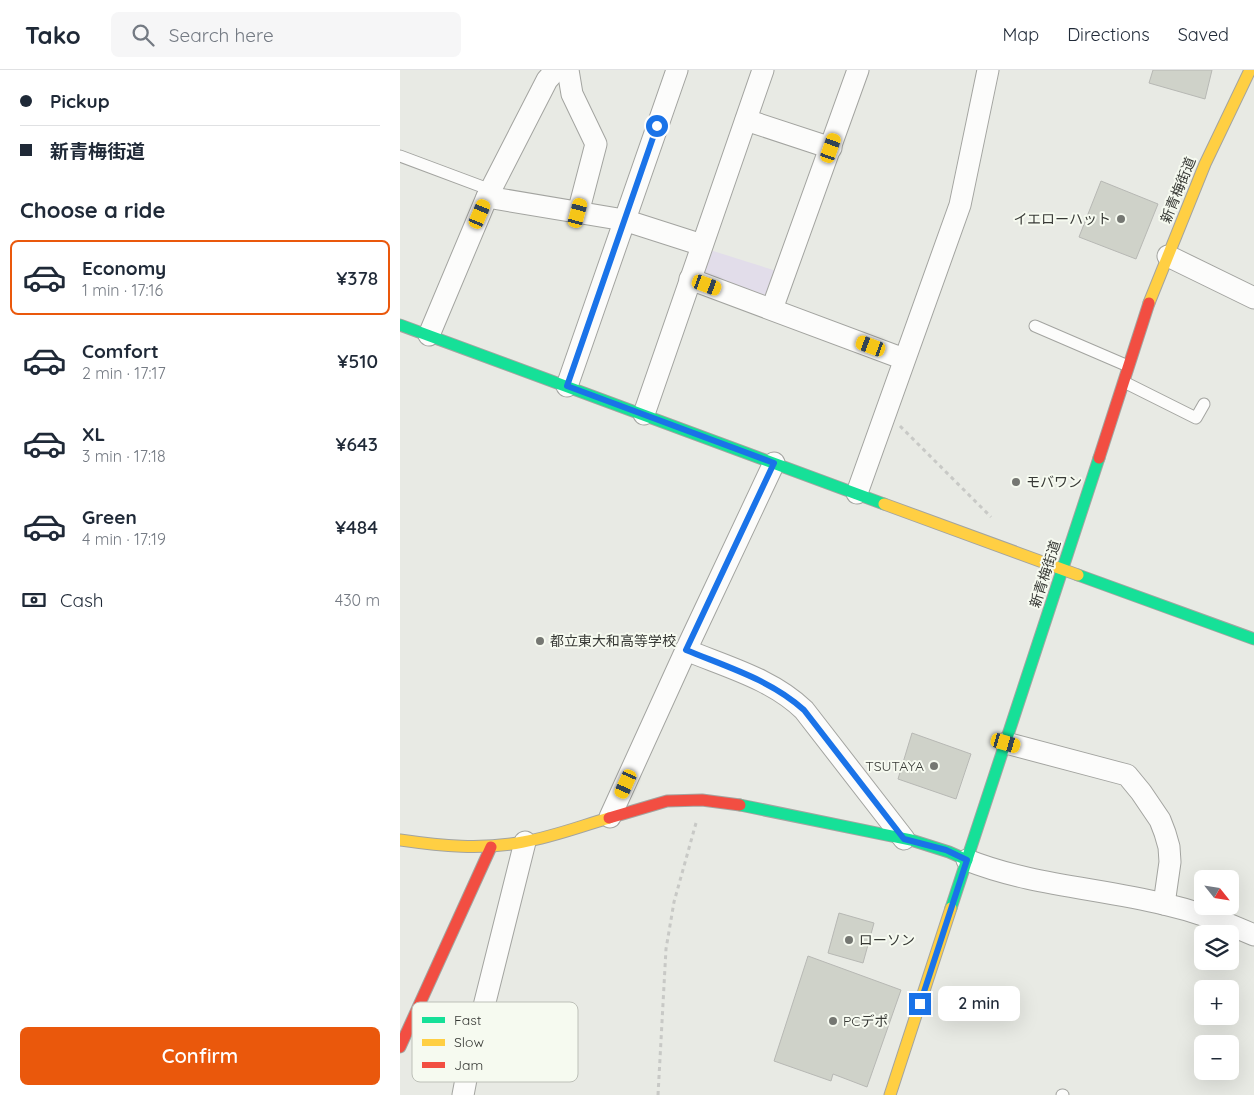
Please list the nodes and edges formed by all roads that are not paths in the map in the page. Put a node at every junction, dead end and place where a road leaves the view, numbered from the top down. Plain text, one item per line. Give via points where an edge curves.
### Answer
1 (556, 70) edge
2 (568, 70) edge
3 (676, 70) edge
4 (763, 70) edge
5 (858, 70) edge
6 (988, 70) edge
7 (1250, 70) edge
8 (746, 120) junction
9 (831, 148) junction
10 (400, 156) edge
11 (489, 193) junction
12 (578, 213) junction
13 (624, 220) junction
14 (702, 245) junction
15 (1168, 256) junction
16 (690, 279) junction
17 (1254, 298) edge
18 (772, 309) junction
19 (400, 325) edge
20 (1034, 326) dead end
21 (429, 335) junction
22 (904, 359) junction
23 (1128, 366) junction
24 (1124, 382) junction
25 (567, 386) junction
26 (1204, 404) dead end
27 (644, 414) junction
28 (774, 463) junction
29 (857, 492) junction
30 (1062, 570) junction
31 (1254, 639) edge
32 (686, 650) junction
33 (1006, 743) junction
34 (610, 818) junction
35 (904, 839) junction
36 (400, 840) edge
37 (526, 842) junction
38 (490, 847) junction
39 (967, 860) junction
40 (1164, 904) junction
41 (1254, 935) edge
42 (420, 1002) edge
43 (485, 1002) edge
44 (412, 1020) edge
45 (400, 1047) edge
46 (465, 1082) edge
47 (463, 1095) edge
48 (890, 1095) edge

1 - 11 street via 547,80
2 - 12 street via 572,94 596,144
3 - 13 street
4 - 8 street
5 - 9 street
6 - 22 street via 960,205
7 - 15 street, 新青梅街道 via 1205,164
8 - 9 street
8 - 14 street
9 - 18 street
10 - 11 lane
11 - 12 street
11 - 21 street
12 - 13 street
13 - 14 street
13 - 25 street
14 - 16 street
15 - 17 street
15 - 23 street, 新青梅街道
16 - 18 street
16 - 27 street
18 - 22 street
19 - 21 street
20 - 23 lane
21 - 25 street
22 - 29 street
23 - 24 street, 新青梅街道
24 - 26 lane via 1196,418
24 - 30 street, 新青梅街道
25 - 27 street
27 - 28 street
28 - 29 street
28 - 32 street
29 - 30 street
30 - 31 street
30 - 33 street, 新青梅街道
32 - 34 street
32 - 35 street via 766,683 792,698
33 - 39 street, 新青梅街道
33 - 40 street via 1127,775 1160,820 1165,833 1170,862
34 - 35 street via 659,802 702,800
34 - 37 street
35 - 39 street via 946,850
36 - 38 street
37 - 38 street
37 - 43 street
38 - 42 street
39 - 40 street via 1015,875
39 - 48 street, 新青梅街道
40 - 41 street
44 - 45 street
46 - 47 street

